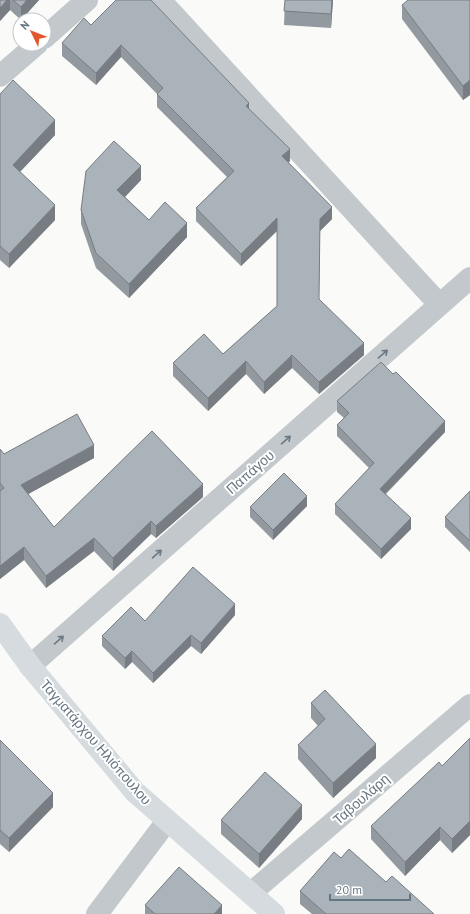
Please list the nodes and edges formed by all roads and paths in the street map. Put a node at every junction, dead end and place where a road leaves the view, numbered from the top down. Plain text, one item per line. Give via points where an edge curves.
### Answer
1 (87, 0) edge
2 (160, 0) edge
3 (52, 31) edge
4 (28, 52) edge
5 (0, 76) edge
6 (470, 278) edge
7 (439, 304) junction
8 (0, 624) edge
9 (30, 666) junction
10 (470, 705) edge
11 (167, 821) junction
12 (252, 893) junction
13 (97, 914) edge
14 (274, 914) edge

1 - 3 street
2 - 7 street
4 - 5 street
6 - 7 street, Παπάγου
9 -> 7 street, Παπάγου
8 - 9 main road, Ταγματάρχου Ηλιόπουλου
9 - 11 main road, Ταγματάρχου Ηλιόπουλου via 135,792
10 - 12 street, Ταβουλάρη
11 - 12 main road, Ταγματάρχου Ηλιόπουλου
11 - 13 street
12 - 14 main road, Ταγματάρχου Ηλιόπουλου

